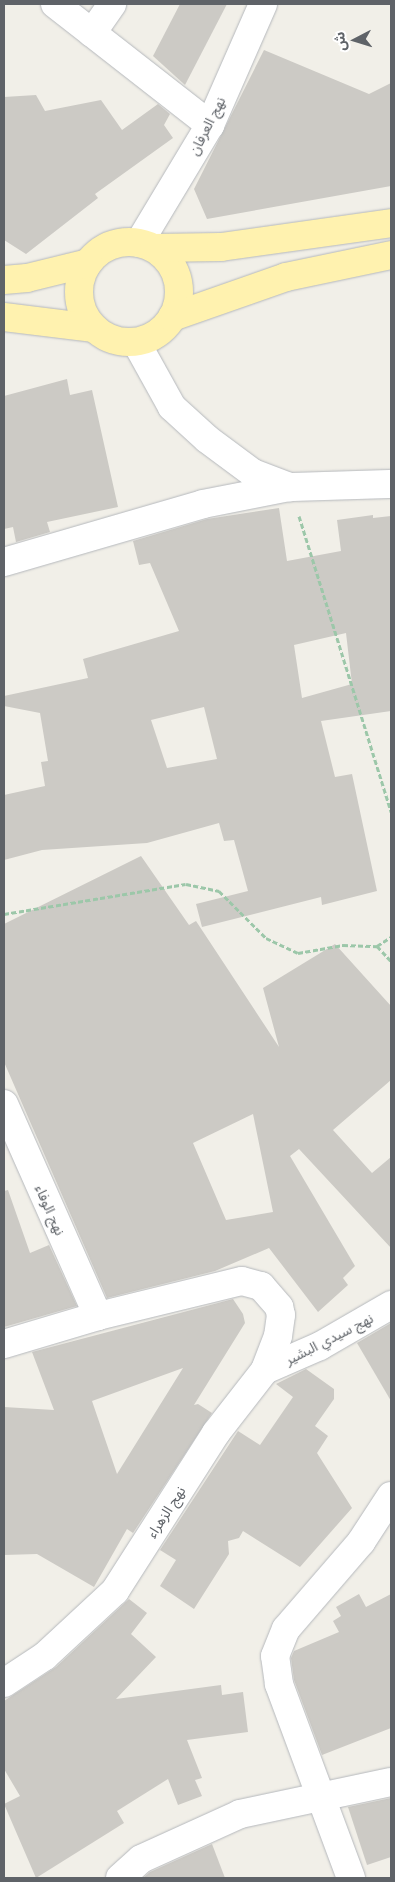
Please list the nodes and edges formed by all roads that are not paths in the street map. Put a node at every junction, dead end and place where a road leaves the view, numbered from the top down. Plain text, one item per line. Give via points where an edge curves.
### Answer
1 (55, 4) edge
2 (112, 4) edge
3 (263, 4) edge
4 (92, 32) junction
5 (210, 125) junction
6 (391, 223) edge
7 (147, 246) junction
8 (391, 255) edge
9 (88, 263) junction
10 (4, 280) edge
11 (4, 317) edge
12 (172, 318) junction
13 (94, 328) junction
14 (136, 342) junction
15 (391, 484) edge
16 (290, 487) junction
17 (4, 562) edge
18 (4, 1104) edge
19 (14, 1156) edge
20 (391, 1305) edge
21 (98, 1316) junction
22 (4, 1344) edge
23 (265, 1370) junction
24 (391, 1496) edge
25 (4, 1682) edge
26 (391, 1782) edge
27 (320, 1796) junction
28 (120, 1878) edge
29 (351, 1878) edge

1 - 4 street
2 - 4 street
3 - 5 street, نهج العرفان
4 - 5 street
5 - 7 street, نهج العرفان
6 - 7 main road via 221,247
7 - 9 main road via 111,245
7 - 12 main road via 175,272 178,303
8 - 12 main road via 286,278
9 - 10 main road via 28,278
9 - 13 main road via 79,290 80,304
11 - 13 main road
12 - 14 main road via 163,330
13 - 14 main road via 107,337
14 - 16 street via 172,407 207,439 253,473
15 - 16 street
16 - 17 street via 203,504
18 - 19 street, نهج الوفاء
19 - 21 street, نهج الوفاء
20 - 23 street, نهج سيدي البشير via 320,1346
21 - 22 street
21 - 23 street, نهج الزهراء via 242,1281 261,1286 279,1307 280,1330
23 - 25 street, نهج الزهراء via 216,1433 116,1591 45,1656
24 - 27 street via 361,1542 286,1629 275,1656 280,1684
26 - 27 street
27 - 28 street via 240,1814 140,1859
27 - 29 street

